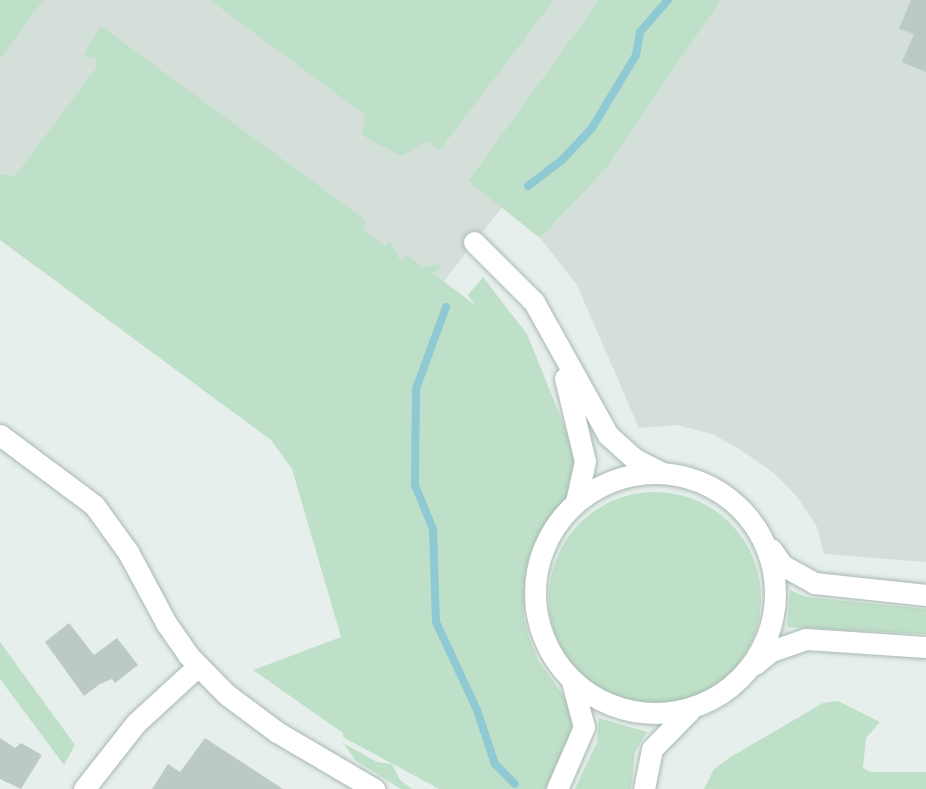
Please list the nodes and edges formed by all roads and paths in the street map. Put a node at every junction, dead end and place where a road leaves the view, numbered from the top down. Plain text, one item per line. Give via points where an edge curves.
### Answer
1 (474, 242) dead end
2 (549, 326) junction
3 (0, 435) edge
4 (663, 473) junction
5 (576, 502) junction
6 (756, 529) junction
7 (926, 595) edge
8 (926, 646) edge
9 (198, 666) junction
10 (748, 670) junction
11 (571, 680) junction
12 (691, 709) junction
13 (84, 789) edge
14 (374, 789) edge
15 (557, 789) edge
16 (644, 789) edge

1 - 2 street via 507,270
2 - 4 street via 608,435 635,459
2 - 5 street via 583,443 584,477
3 - 9 street via 94,505 128,552 166,623
4 - 5 street via 617,479
4 - 6 street via 716,490
5 - 11 street via 548,536 534,578 537,623 556,663
6 - 7 street via 782,565 814,583
6 - 10 street via 773,569 775,601 769,633
8 - 10 street via 806,639 771,652
9 - 13 street via 136,723
9 - 14 street via 253,716
10 - 12 street via 731,687
11 - 12 street via 607,704 627,711
11 - 15 street via 584,727
12 - 16 street via 652,749

